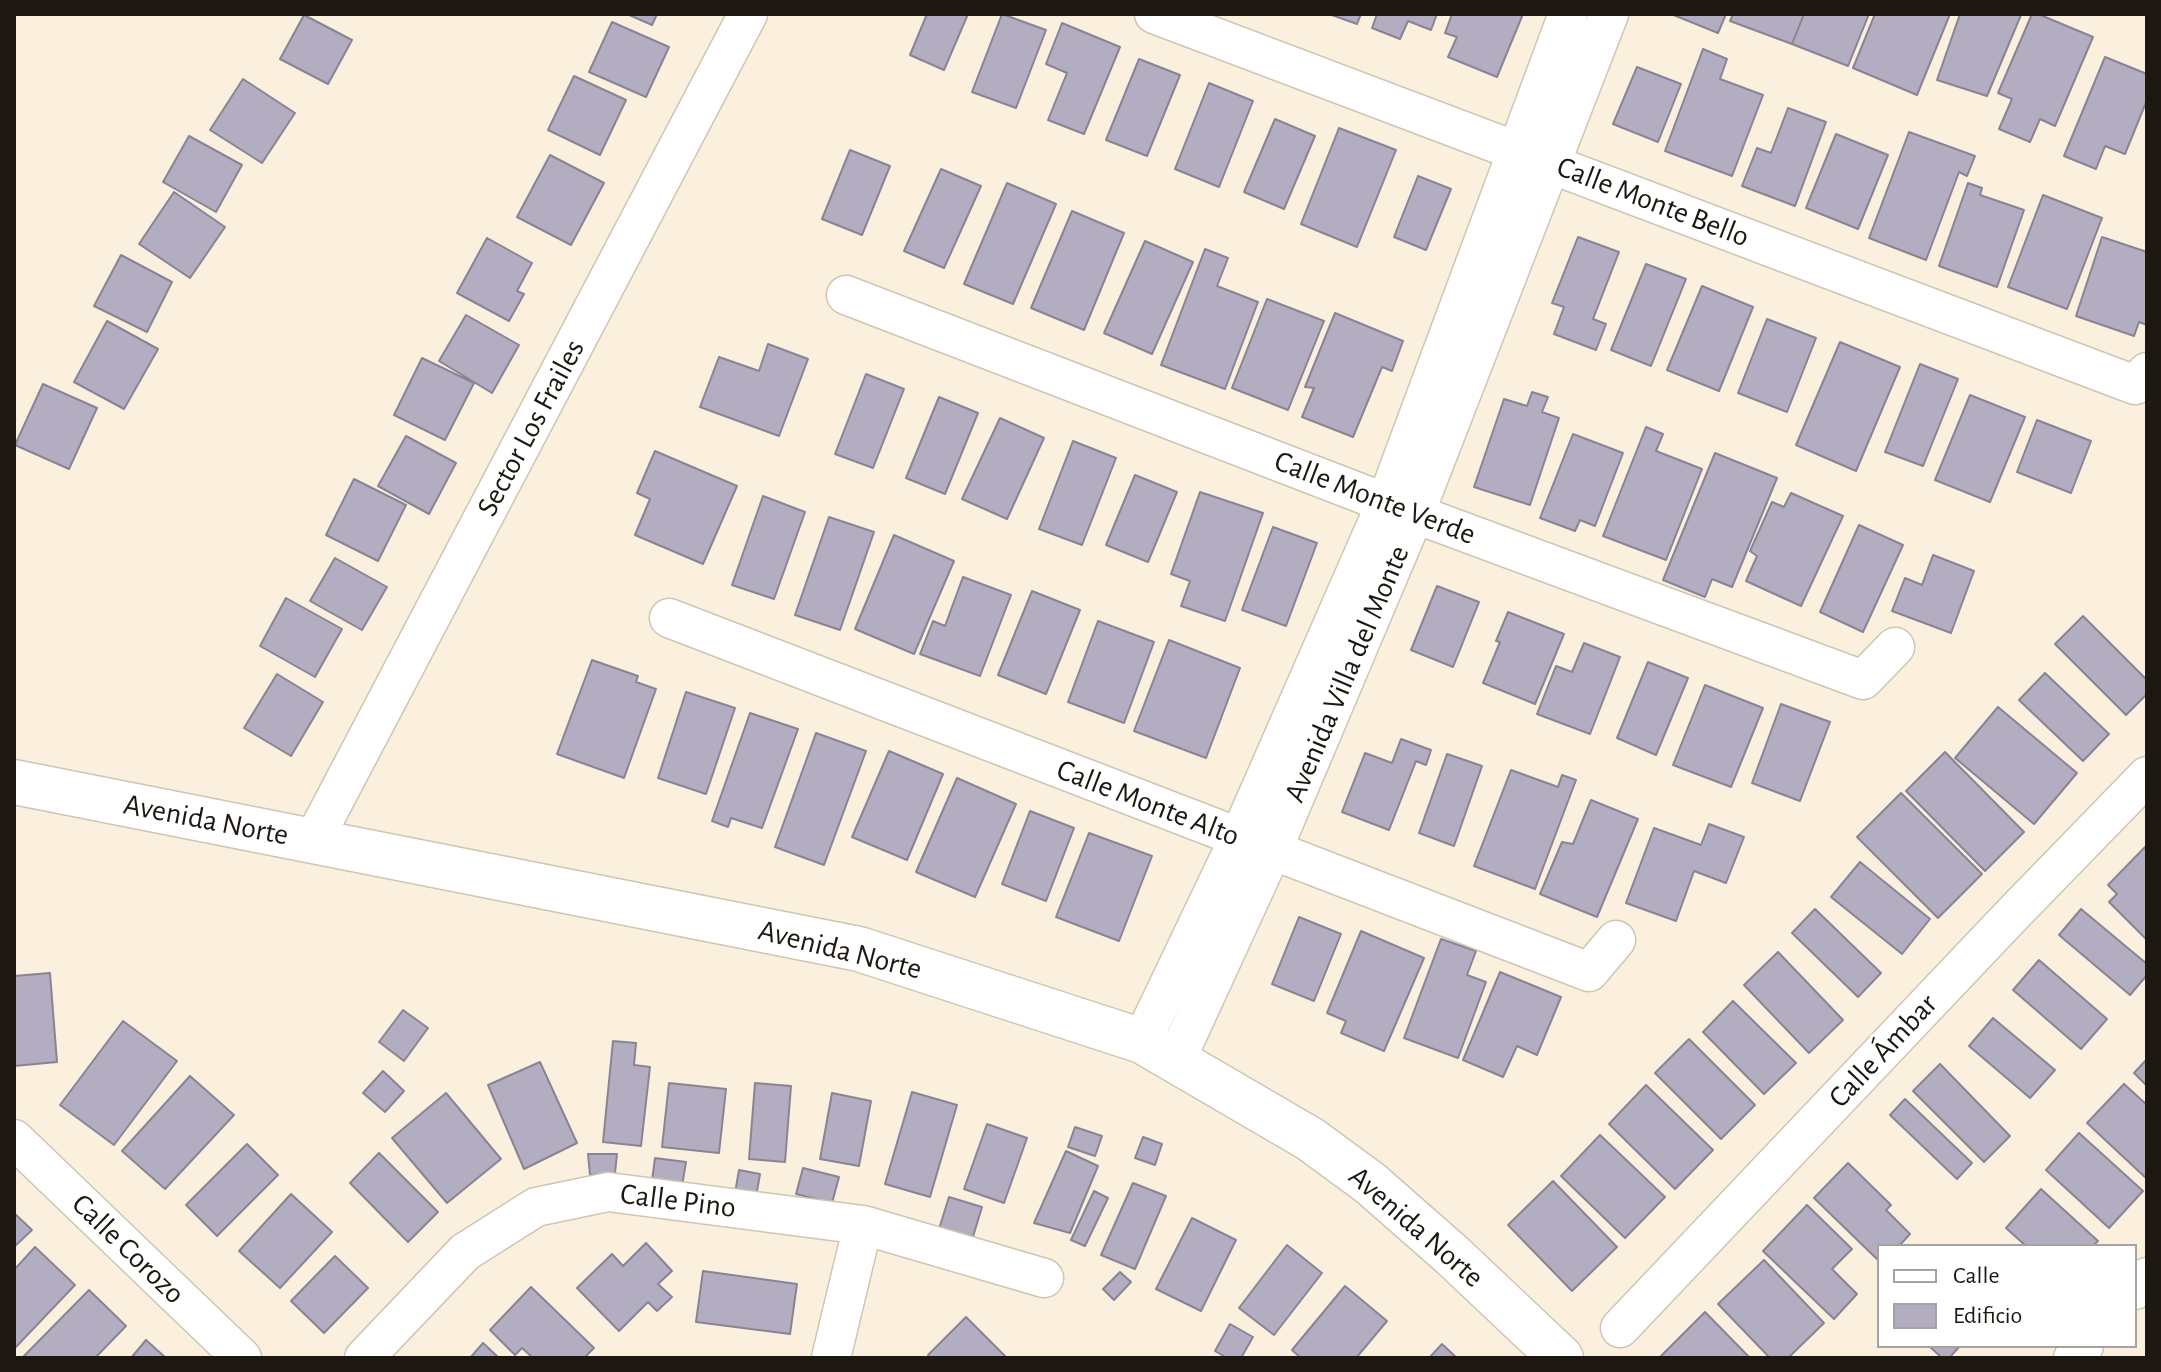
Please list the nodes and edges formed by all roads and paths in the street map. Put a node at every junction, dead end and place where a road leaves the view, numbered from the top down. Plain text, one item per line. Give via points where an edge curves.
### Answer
1 (748, 14) edge
2 (1154, 14) edge
3 (1568, 14) edge
4 (1609, 14) edge
5 (1534, 157) junction
6 (846, 295) dead end
7 (2147, 372) edge
8 (1400, 508) junction
9 (669, 618) dead end
10 (1895, 647) dead end
11 (2147, 776) edge
12 (14, 782) edge
13 (313, 841) junction
14 (1256, 845) junction
15 (1616, 940) dead end
16 (1159, 1050) junction
17 (14, 1139) edge
18 (863, 1225) junction
19 (1044, 1278) dead end
20 (1620, 1328) dead end
21 (242, 1358) edge
22 (364, 1358) edge
23 (831, 1358) edge
24 (1561, 1358) edge

1 - 13 street, Sector Los Frailes
2 - 5 street, Calle Monte Bello
3 - 5 street, Avenida Villa del Monte
4 - 5 street, Avenida Villa del Monte
5 - 7 street, Calle Monte Bello via 2135,385
5 - 8 street, Avenida Villa del Monte
6 - 8 street, Calle Monte Verde
8 - 10 street, Calle Monte Verde via 1863,680
8 - 14 street, Avenida Villa del Monte
9 - 14 street, Calle Monte Alto
11 - 20 street, Calle Ámbar
12 - 13 street, Avenida Norte
13 - 16 street, Avenida Norte via 859,949
14 - 15 street, Calle Monte Alto via 1589,972
14 - 16 street, Avenida Villa del Monte
16 - 24 street, Avenida Norte via 1310,1139 1370,1183
17 - 21 street, Calle Corozo
18 - 19 street, Calle Pino
18 - 22 street, Calle Pino via 608,1192 536,1207 465,1252
18 - 23 street

